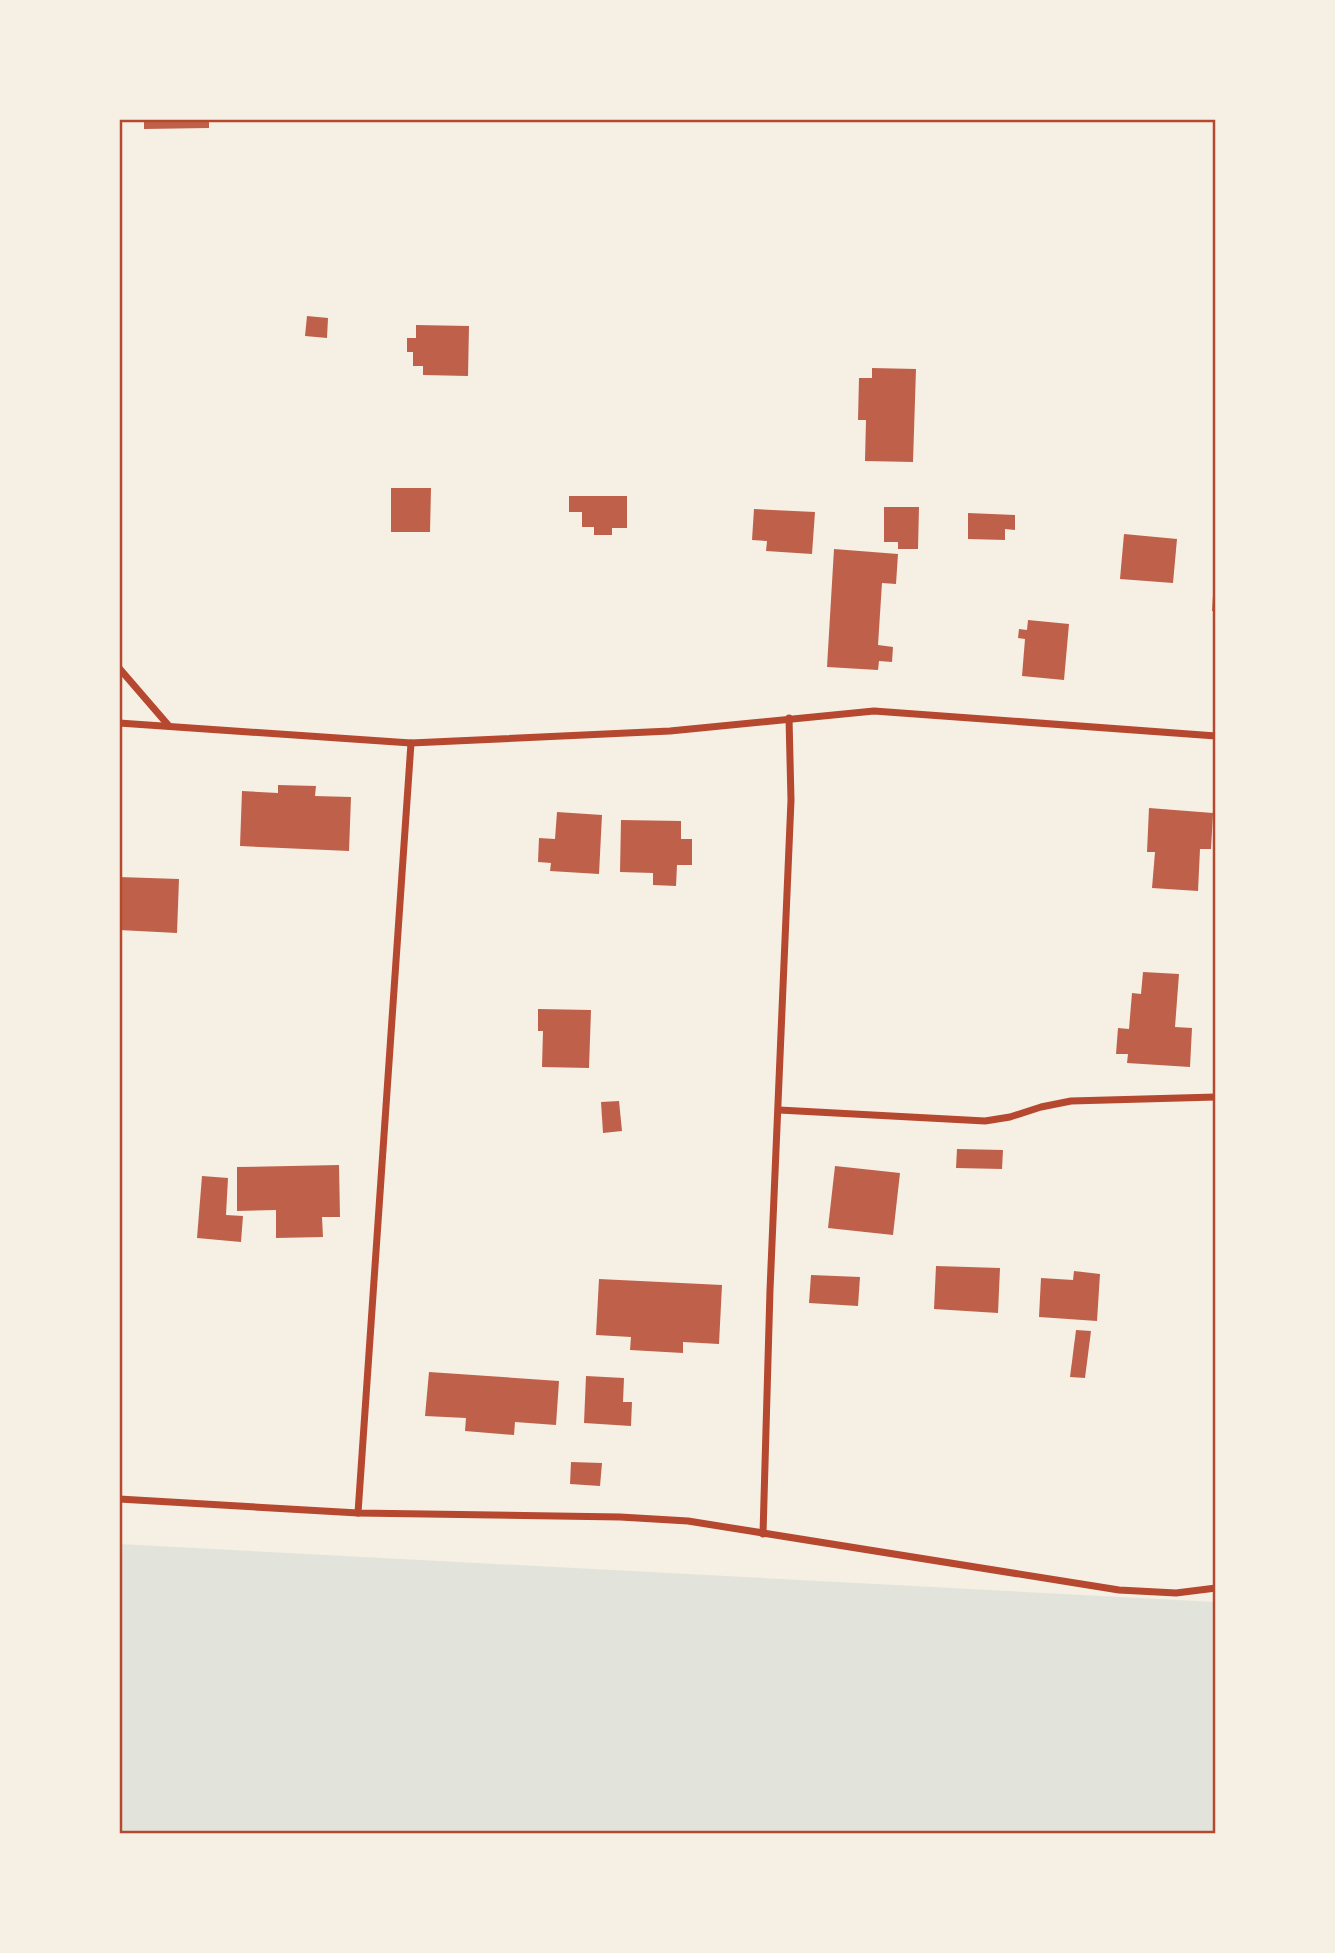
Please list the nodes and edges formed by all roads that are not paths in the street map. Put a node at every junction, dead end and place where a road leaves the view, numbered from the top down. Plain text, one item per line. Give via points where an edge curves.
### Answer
1 (119, 668) edge
2 (789, 718) junction
3 (119, 723) edge
4 (169, 726) junction
5 (1216, 736) edge
6 (411, 743) junction
7 (1216, 1097) edge
8 (779, 1110) junction
9 (119, 1499) edge
10 (358, 1513) junction
11 (763, 1534) junction
12 (1216, 1588) edge

1 - 4 street
2 - 5 street via 874,711
2 - 6 street via 670,732
2 - 8 street via 791,800
3 - 4 street
4 - 6 street
6 - 10 street
7 - 8 street via 1071,1101 985,1121
8 - 11 street
9 - 10 street
10 - 11 street via 620,1517 688,1521
11 - 12 street via 1119,1590 1176,1593

